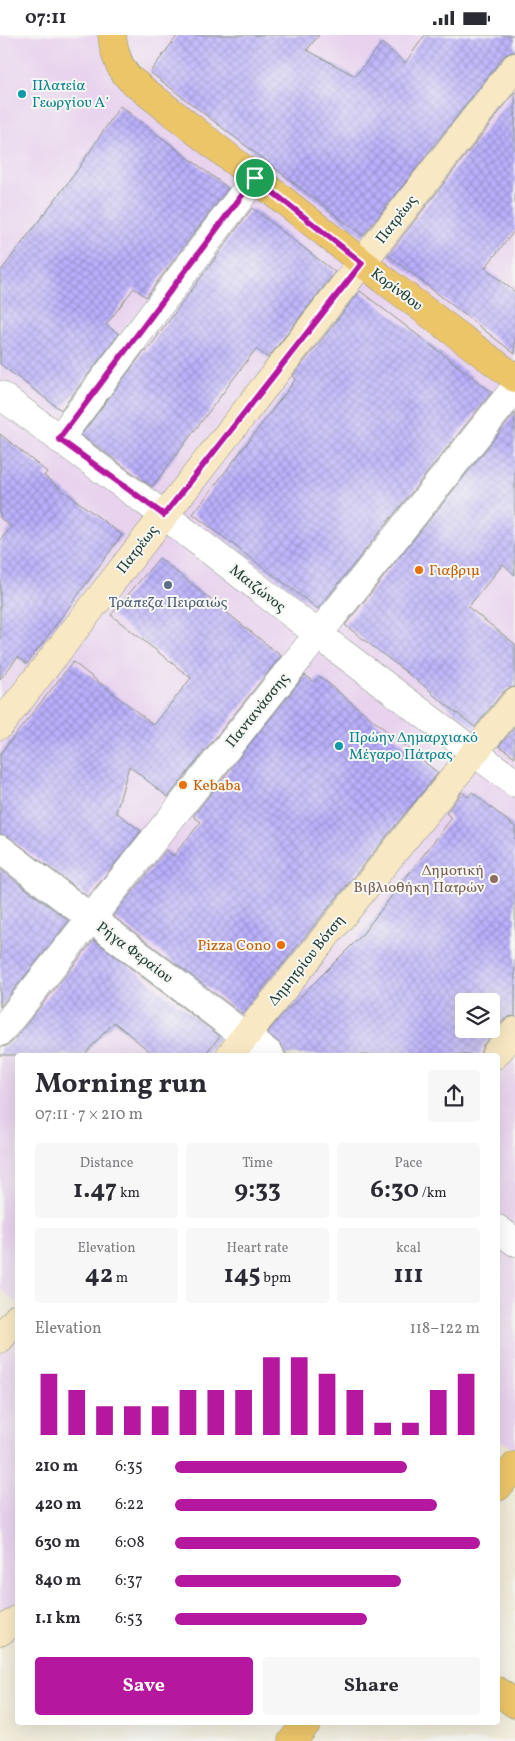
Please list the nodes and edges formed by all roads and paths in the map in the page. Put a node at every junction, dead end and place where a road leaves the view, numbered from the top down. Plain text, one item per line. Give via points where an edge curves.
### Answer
1 (112, 35) edge
2 (515, 67) edge
3 (255, 178) junction
4 (362, 263) junction
5 (515, 378) edge
6 (515, 388) edge
7 (0, 395) edge
8 (59, 439) junction
9 (164, 515) junction
10 (318, 634) junction
11 (515, 702) edge
12 (0, 725) edge
13 (475, 752) junction
14 (515, 783) edge
15 (0, 849) edge
16 (91, 919) junction
17 (515, 1031) edge
18 (0, 1032) edge
19 (237, 1045) edge
20 (263, 1053) edge
21 (497, 1053) edge
22 (500, 1231) edge
23 (515, 1242) edge
24 (515, 1466) edge
25 (500, 1485) edge
26 (15, 1621) edge
27 (0, 1632) edge
28 (500, 1693) edge
29 (515, 1704) edge
30 (305, 1725) edge
31 (292, 1741) edge

1 - 3 main road, Κορίνθου via 118,61 128,78
2 - 4 main road, Πατρέως
3 - 4 main road, Κορίνθου
3 - 8 street
4 - 5 main road, Κορίνθου
4 - 9 main road, Πατρέως
6 - 10 street, Παντανάσσης
7 - 8 street, Μαιζώνος
8 - 9 street, Μαιζώνος
9 - 10 street, Μαιζώνος
9 - 12 main road, Πατρέως
10 - 13 street, Μαιζώνος
10 - 16 street, Παντανάσσης
11 - 13 main road, Δημητρίου Βότση
13 - 14 street, Μαιζώνος
13 - 19 main road, Δημητρίου Βότση
15 - 16 street, Ρήγα Φεραίου
16 - 18 street, Παντανάσσης
16 - 19 street, Ρήγα Φεραίου
17 - 21 main road
19 - 20 street, Ρήγα Φεραίου
22 - 23 street
24 - 25 main road
26 - 27 main road
28 - 29 main road
30 - 31 main road

